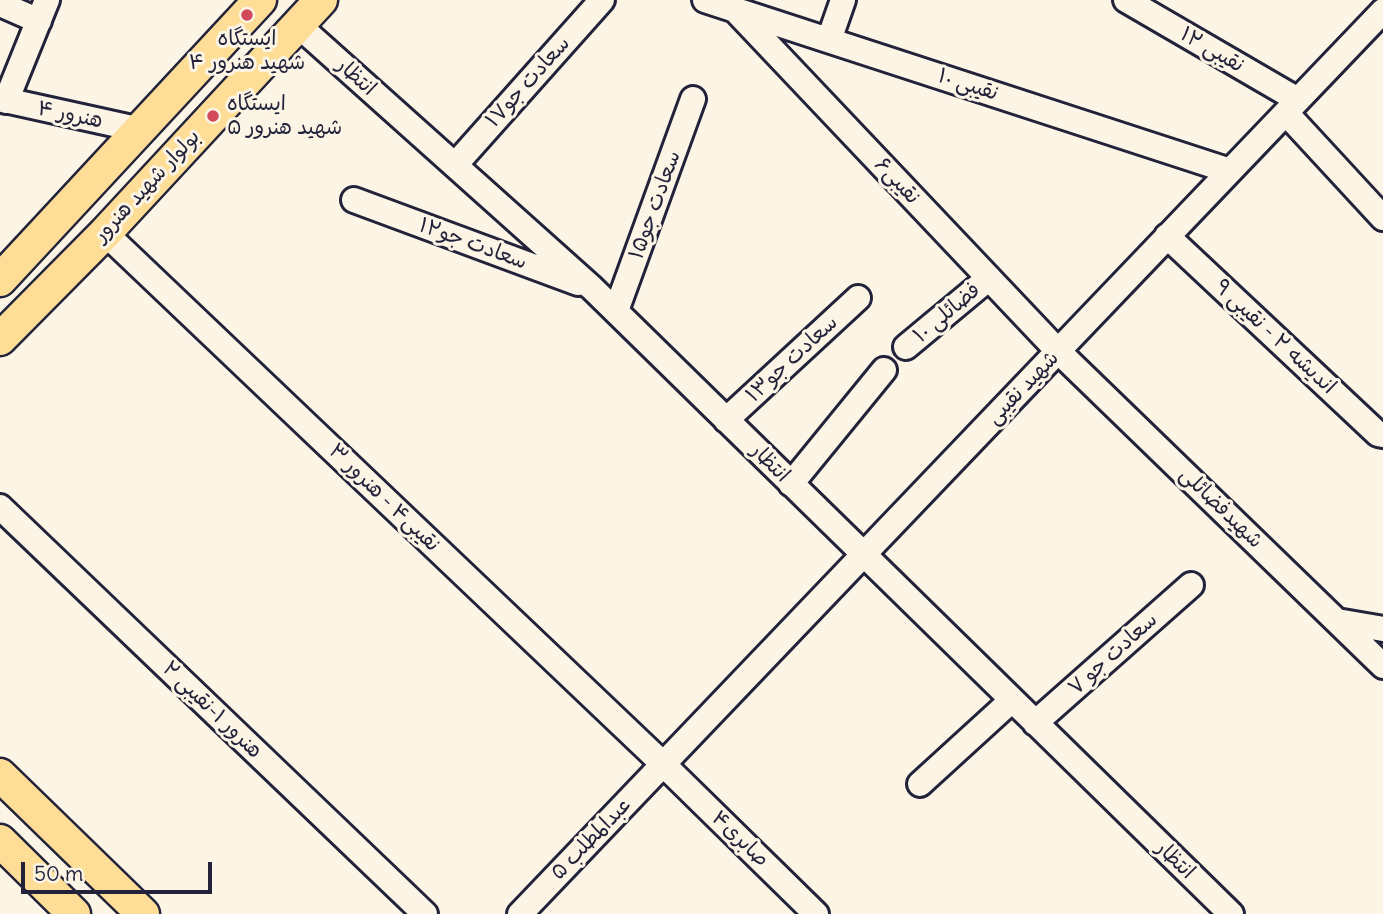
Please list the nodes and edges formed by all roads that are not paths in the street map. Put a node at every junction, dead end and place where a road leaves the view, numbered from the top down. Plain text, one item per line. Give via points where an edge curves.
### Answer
1 (260, 0) edge
2 (321, 0) edge
3 (602, 0) edge
4 (707, 0) edge
5 (843, 0) edge
6 (1126, 0) edge
7 (0, 4) edge
8 (43, 11) edge
9 (736, 11) junction
10 (1383, 11) edge
11 (298, 25) junction
12 (829, 40) junction
13 (694, 99) dead end
14 (3, 100) edge
15 (1292, 106) junction
16 (141, 130) junction
17 (454, 165) junction
18 (1230, 171) junction
19 (354, 200) dead end
20 (1383, 218) edge
21 (105, 233) junction
22 (1167, 236) junction
23 (989, 278) junction
24 (0, 280) edge
25 (592, 288) junction
26 (858, 298) dead end
27 (615, 311) junction
28 (0, 340) edge
29 (906, 347) dead end
30 (1058, 351) junction
31 (884, 370) dead end
32 (726, 420) junction
33 (1383, 435) edge
34 (791, 484) junction
35 (0, 507) edge
36 (863, 555) junction
37 (1191, 585) dead end
38 (1337, 621) junction
39 (1383, 629) edge
40 (1383, 666) edge
41 (1012, 700) junction
42 (1035, 723) junction
43 (663, 764) junction
44 (0, 775) edge
45 (920, 784) dead end
46 (0, 841) edge
47 (74, 914) edge
48 (143, 914) edge
49 (425, 914) edge
50 (520, 914) edge
51 (816, 914) edge
52 (1231, 914) edge

1 - 16 main road, بولوار شهید هنرور
2 - 11 main road, بولوار شهید هنرور
3 - 17 street, سعادت جو۱۷
4 - 9 street, نقیبی ۱۰
5 - 12 street
6 - 15 street, نقیبی ۱۲
7 - 8 street
8 - 14 street
9 - 12 street, نقیبی ۱۰
9 - 23 street, نقیبی۶
10 - 15 street, شهید نقیبی
11 - 17 street, انتظار
11 - 21 main road, بولوار شهید هنرور
12 - 18 street, نقیبی ۱۰
13 - 27 street, سعادت جو۱۵
14 - 16 street, هنرور ۴
15 - 18 street, شهید نقیبی
15 - 20 street, نقیبی ۱۲
16 - 24 main road, بولوار شهید هنرور
17 - 25 street, انتظار
18 - 22 street, شهید نقیبی
19 - 25 street, سعادت جو۱۲
21 - 28 main road, بولوار شهید هنرور
21 - 43 street, نقیبی۴ - هنرور ۳
22 - 30 street, شهید نقیبی
22 - 33 street, اندیشه ۲ - نقیبی ۹
23 - 29 street, فضائلی ۱۰
23 - 30 street, نقیبی۶
25 - 27 street, انتظار
26 - 32 street, سعادت جو۱۳
27 - 32 street, انتظار
30 - 36 street, شهید نقیبی
30 - 38 street, شهیدفضائلی
31 - 34 street
32 - 34 street, انتظار
34 - 36 street, انتظار
35 - 49 street, هنرور ۱-نقیبی ۲
36 - 41 street, انتظار
36 - 43 street, شهید نقیبی
37 - 42 street, سعادت جو ۷
38 - 39 street
38 - 40 street, شهیدفضائلی
41 - 42 street, انتظار
41 - 45 street
42 - 52 street, انتظار
43 - 50 street, عبدالمطلب ۵
43 - 51 street, صابری۴
44 - 48 main road
46 - 47 main road

